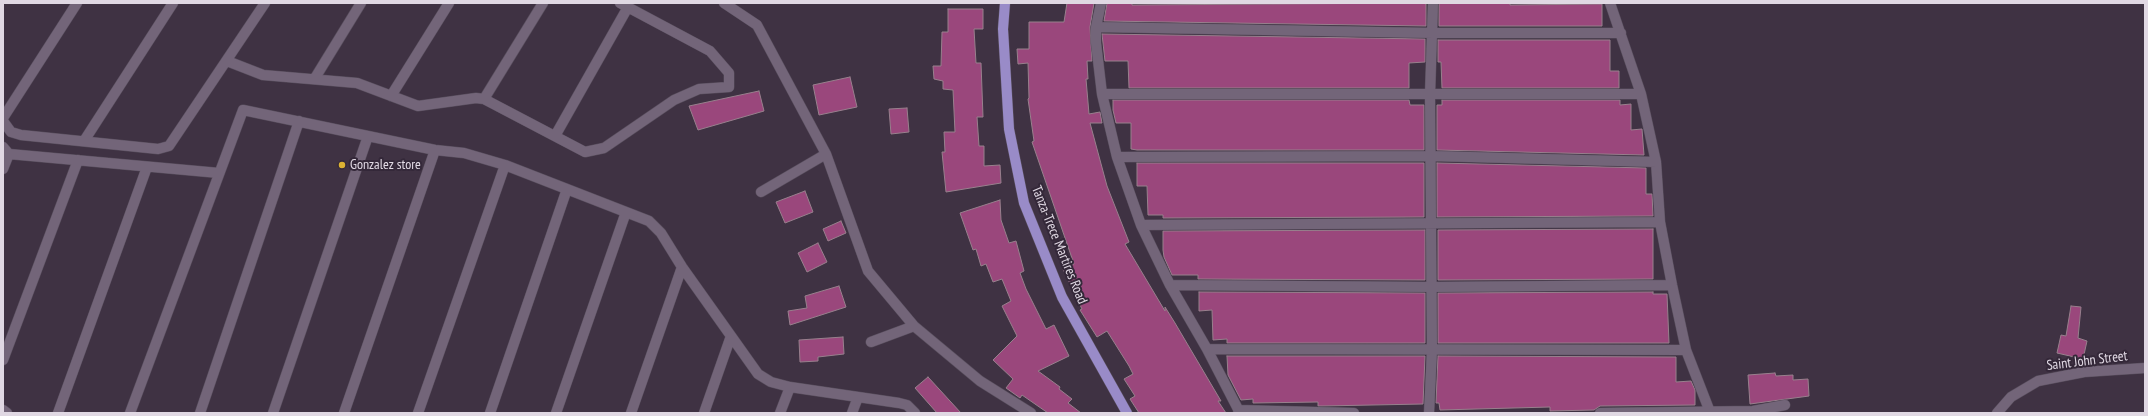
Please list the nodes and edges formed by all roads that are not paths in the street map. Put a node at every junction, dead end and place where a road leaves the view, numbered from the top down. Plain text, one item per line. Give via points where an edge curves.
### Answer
1 (77, 3) edge
2 (173, 3) edge
3 (265, 3) edge
4 (361, 3) edge
5 (449, 3) edge
6 (543, 3) edge
7 (724, 3) edge
8 (1005, 3) edge
9 (1101, 3) edge
10 (1433, 3) edge
11 (1610, 3) edge
12 (624, 5) edge
13 (1096, 27) junction
14 (1433, 33) junction
15 (1621, 33) junction
16 (228, 61) junction
17 (315, 78) junction
18 (1102, 94) junction
19 (1641, 94) junction
20 (1430, 95) junction
21 (391, 96) junction
22 (484, 99) junction
23 (3, 118) edge
24 (3, 121) edge
25 (299, 121) junction
26 (368, 136) junction
27 (555, 136) junction
28 (84, 142) junction
29 (6, 150) edge
30 (435, 150) junction
31 (826, 154) junction
32 (1432, 156) junction
33 (1117, 157) junction
34 (78, 160) junction
35 (1656, 162) junction
36 (505, 165) junction
37 (147, 166) junction
38 (3, 169) edge
39 (219, 173) junction
40 (567, 189) junction
41 (761, 192) dead end
42 (626, 212) junction
43 (1432, 222) junction
44 (1660, 222) junction
45 (1141, 224) junction
46 (682, 267) junction
47 (1170, 285) junction
48 (1672, 285) junction
49 (1432, 288) junction
50 (914, 326) junction
51 (731, 336) junction
52 (871, 342) dead end
53 (1208, 349) junction
54 (1432, 350) junction
55 (1686, 350) junction
56 (3, 360) edge
57 (2145, 368) edge
58 (790, 387) junction
59 (858, 397) junction
60 (1785, 405) dead end
61 (3, 410) edge
62 (1239, 411) edge
63 (1710, 412) junction
64 (1754, 412) edge
65 (7, 413) edge
66 (58, 413) edge
67 (130, 413) edge
68 (200, 413) edge
69 (273, 413) edge
70 (344, 413) edge
71 (418, 413) edge
72 (490, 413) edge
73 (556, 413) edge
74 (631, 413) edge
75 (704, 413) edge
76 (780, 413) edge
77 (852, 413) edge
78 (915, 413) edge
79 (1030, 413) edge
80 (1127, 413) edge
81 (1354, 413) edge
82 (1429, 413) edge
83 (1600, 413) edge
84 (1997, 413) edge

1 - 23 street
2 - 28 street
3 - 16 street
4 - 17 street
5 - 21 street
6 - 22 street
7 - 31 street via 757,25
8 - 80 main road, Tanza-Trece Martires Road via 1003,29 1009,129 1024,203 1062,297
9 - 13 street
10 - 14 street
11 - 15 street
12 - 27 street
12 - 27 street via 710,51 729,73 729,87 699,89 674,100 604,148 585,152
13 - 14 street
13 - 18 street
14 - 15 street
14 - 20 street
15 - 19 street
16 - 17 street via 263,75
16 - 28 street via 169,146 158,149
17 - 21 street via 357,83
18 - 20 street
18 - 33 street
19 - 20 street
19 - 35 street
20 - 32 street
21 - 22 street via 418,106
22 - 27 street
24 - 28 street via 11,132 21,135
25 - 26 street
25 - 39 street via 243,110
25 - 68 street
26 - 30 street
26 - 69 street
29 - 34 street
29 - 38 street
30 - 36 street via 464,153
30 - 70 street
31 - 41 street
31 - 50 street via 868,271
32 - 33 street
32 - 35 street
32 - 43 street
33 - 45 street
34 - 37 street
34 - 56 street
35 - 44 street
36 - 40 street
36 - 71 street
37 - 39 street
37 - 66 street
39 - 67 street
40 - 42 street
40 - 72 street
42 - 46 street via 649,221 661,233
42 - 73 street
43 - 44 street
43 - 45 street
43 - 49 street
44 - 48 street
45 - 47 street
46 - 51 street
46 - 74 street
47 - 49 street
47 - 53 street
48 - 49 street
48 - 55 street
49 - 54 street
50 - 52 street
50 - 79 street via 980,381
51 - 58 street via 758,374 771,382
51 - 75 street
53 - 54 street
53 - 62 street
54 - 55 street
54 - 82 street
55 - 63 street
57 - 84 street, Saint John Street via 2084,372 2038,381 2011,397
58 - 59 street
58 - 76 street
59 - 77 street
59 - 78 street via 907,405
60 - 64 street
61 - 65 street
62 - 81 street
63 - 64 street
63 - 83 street

